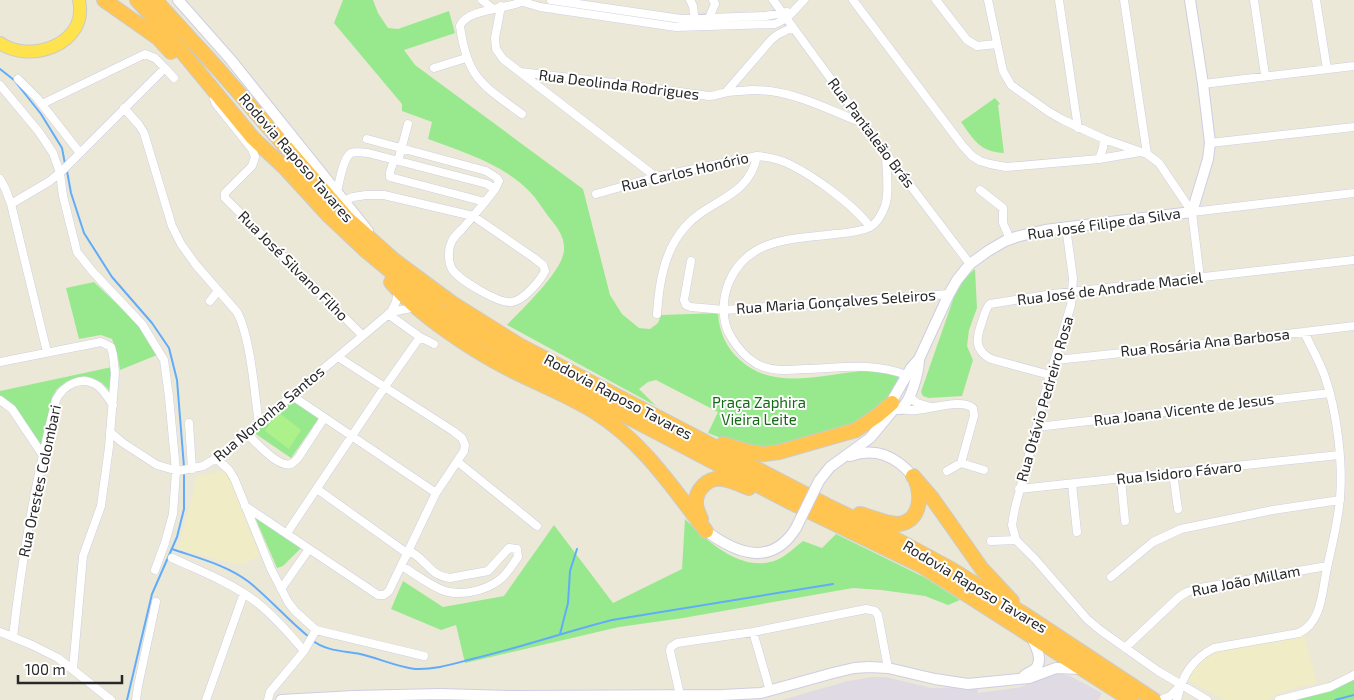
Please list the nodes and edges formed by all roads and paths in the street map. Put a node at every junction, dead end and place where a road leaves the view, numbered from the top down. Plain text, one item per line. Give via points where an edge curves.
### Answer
1 (79, 0) edge
2 (104, 0) edge
3 (137, 0) edge
4 (155, 0) edge
5 (178, 0) edge
6 (482, 0) edge
7 (551, 0) edge
8 (612, 0) edge
9 (690, 0) edge
10 (713, 0) edge
11 (773, 0) edge
12 (804, 0) edge
13 (853, 0) edge
14 (936, 0) edge
15 (988, 0) edge
16 (1059, 0) edge
17 (1124, 0) edge
18 (1190, 0) edge
19 (1254, 0) edge
20 (1316, 0) edge
21 (527, 2) edge
22 (497, 8) junction
23 (621, 10) junction
24 (611, 13) junction
25 (785, 16) junction
26 (708, 17) junction
27 (695, 18) junction
28 (623, 20) junction
29 (694, 27) junction
30 (707, 27) junction
31 (793, 27) junction
32 (0, 43) edge
33 (997, 44) junction
34 (466, 58) junction
35 (1354, 66) edge
36 (165, 68) junction
37 (434, 68) dead end
38 (196, 69) junction
39 (1327, 69) junction
40 (520, 72) junction
41 (1265, 75) junction
42 (174, 78) dead end
43 (18, 79) dead end
44 (208, 84) junction
45 (1203, 84) junction
46 (0, 85) edge
47 (726, 92) junction
48 (42, 104) junction
49 (124, 108) junction
50 (522, 114) dead end
51 (863, 122) junction
52 (408, 124) dead end
53 (1354, 127) edge
54 (1078, 128) junction
55 (367, 139) dead end
56 (1104, 139) junction
57 (1210, 143) junction
58 (401, 148) junction
59 (1144, 152) junction
60 (886, 153) junction
61 (77, 156) junction
62 (757, 156) junction
63 (1098, 159) junction
64 (396, 160) junction
65 (62, 171) junction
66 (656, 177) junction
67 (0, 179) edge
68 (495, 189) junction
69 (980, 190) dead end
70 (337, 192) junction
71 (1354, 193) edge
72 (596, 194) dead end
73 (344, 201) junction
74 (485, 202) junction
75 (11, 204) junction
76 (1192, 212) junction
77 (473, 216) junction
78 (870, 227) junction
79 (1066, 227) junction
80 (1010, 239) junction
81 (380, 248) junction
82 (364, 249) junction
83 (1354, 260) edge
84 (691, 261) dead end
85 (970, 264) junction
86 (1200, 278) junction
87 (218, 290) junction
88 (398, 290) junction
89 (1072, 293) junction
90 (949, 294) junction
91 (210, 300) dead end
92 (416, 307) junction
93 (724, 310) junction
94 (389, 313) junction
95 (657, 314) dead end
96 (1354, 326) edge
97 (1304, 332) junction
98 (362, 335) junction
99 (420, 337) junction
100 (434, 344) dead end
101 (47, 352) junction
102 (338, 357) junction
103 (1056, 360) junction
104 (0, 362) edge
105 (1050, 375) junction
106 (910, 379) junction
107 (384, 388) junction
108 (1330, 393) junction
109 (291, 395) junction
110 (909, 397) junction
111 (0, 400) edge
112 (113, 405) junction
113 (896, 407) junction
114 (933, 407) junction
115 (595, 412) junction
116 (324, 418) junction
117 (188, 423) dead end
118 (259, 423) junction
119 (1037, 426) junction
120 (647, 427) junction
121 (676, 427) junction
122 (110, 432) junction
123 (247, 434) junction
124 (352, 436) junction
125 (42, 454) junction
126 (1339, 455) junction
127 (217, 459) junction
128 (842, 459) junction
129 (458, 462) junction
130 (961, 463) junction
131 (190, 470) junction
132 (984, 470) dead end
133 (177, 471) junction
134 (947, 471) dead end
135 (1173, 473) junction
136 (913, 476) junction
137 (1121, 479) junction
138 (1072, 484) junction
139 (317, 489) junction
140 (1020, 489) junction
141 (436, 493) junction
142 (1340, 500) junction
143 (788, 501) junction
144 (245, 506) junction
145 (832, 508) junction
146 (1178, 509) dead end
147 (1125, 521) dead end
148 (537, 526) dead end
149 (706, 531) junction
150 (1077, 532) dead end
151 (288, 533) junction
152 (1016, 540) junction
153 (991, 541) dead end
154 (309, 549) junction
155 (409, 553) junction
156 (172, 558) dead end
157 (402, 566) junction
158 (1327, 566) junction
159 (155, 570) dead end
160 (1111, 577) dead end
161 (281, 589) junction
162 (244, 593) junction
163 (156, 602) dead end
164 (1024, 614) junction
165 (0, 632) edge
166 (315, 632) junction
167 (754, 632) junction
168 (1030, 636) junction
169 (13, 637) junction
170 (1125, 648) junction
171 (304, 650) junction
172 (424, 656) dead end
173 (888, 668) junction
174 (73, 669) junction
175 (1082, 669) junction
176 (1354, 675) edge
177 (1022, 678) junction
178 (1180, 685) junction
179 (770, 691) junction
180 (680, 695) junction
181 (748, 697) edge
182 (693, 698) edge
183 (111, 700) edge
184 (136, 700) edge
185 (206, 700) edge
186 (268, 700) edge
187 (281, 700) edge
188 (1131, 700) edge
189 (1154, 700) edge
190 (1161, 700) edge
191 (1177, 700) edge
192 (1207, 700) edge
193 (1279, 700) edge

1 - 32 highway via 81,14 78,26 62,43 40,50 21,51
2 - 38 highway via 158,38 174,56
3 - 38 highway, Rodovia Raposo Tavares
4 - 81 highway, Rodovia Raposo Tavares via 348,219
5 - 70 main road via 231,60
6 - 22 street
7 - 24 street
8 - 24 street
9 - 27 street
10 - 26 street
11 - 25 street, Rua Pantaleão Brás
12 - 25 street
13 - 63 street via 972,156 1006,167
14 - 33 street via 967,40 977,46
15 - 33 street
16 - 54 street
17 - 59 street
18 - 45 main road
19 - 41 street
20 - 39 street
21 - 22 street
21 - 24 street
22 - 34 street via 461,22
22 - 40 street via 496,49
23 - 24 street
23 - 27 street
23 - 28 street
24 - 28 street
25 - 26 street
25 - 30 street via 768,26
25 - 31 street, Rua Pantaleão Brás
26 - 27 street
26 - 30 street
27 - 29 street
28 - 29 street
29 - 30 street
31 - 47 street via 777,34
31 - 51 street, Rua Pantaleão Brás
33 - 54 street via 1003,71 1011,85
34 - 37 street
34 - 50 street via 484,86
35 - 39 street
36 - 42 street
36 - 48 street via 146,54
36 - 49 street
38 - 44 highway, Rodovia Raposo Tavares
39 - 41 street
40 - 47 street, Rua Deolinda Rodrigues via 709,96
40 - 66 street
41 - 45 street
43 - 48 street
44 - 82 highway, Rodovia Raposo Tavares via 253,138
44 - 98 street, Rua José Silvano Filho via 216,104 255,154 252,166 225,193 225,198
45 - 57 main road
46 - 65 street via 46,142
47 - 51 street, Rua Deolinda Rodrigues via 782,92
48 - 61 street
49 - 61 street
49 - 87 street via 144,134 172,226 181,244
51 - 60 street, Rua Pantaleão Brás
52 - 58 street
53 - 57 street
54 - 56 street
55 - 58 street
56 - 59 street
56 - 63 street
57 - 76 main road
58 - 64 street
58 - 68 street via 486,171 499,181
59 - 63 street
59 - 76 street via 1159,163
60 - 78 street via 887,200 882,213
60 - 85 street, Rua Pantaleão Brás
61 - 65 street
62 - 66 street, Rua Carlos Honório
62 - 78 street, Rua Carlos Honório via 790,164 834,192
62 - 95 street via 743,186 709,207 677,238 663,269
64 - 68 street via 479,181
64 - 70 street via 368,153 350,154
64 - 74 street via 390,178
65 - 75 street
65 - 133 street via 63,196 77,252 142,324 164,360
66 - 72 street, Rua Carlos Honório
67 - 75 street
68 - 74 street
69 - 80 street via 1004,208 1003,223
70 - 73 main road
71 - 76 street, Rua José Filipe da Silva
73 - 77 street via 366,194 384,195
73 - 81 main road
74 - 77 street
75 - 101 street
76 - 79 main road, Rua José Filipe da Silva
76 - 86 street
77 - 77 street via 451,242 449,259 453,269 461,278 497,299 517,300 543,276 543,265
78 - 93 street via 775,243 752,252 735,270 726,290
79 - 80 main road, Rua José Filipe da Silva
79 - 89 street, Rua Otávio Pedreiro Rosa
80 - 85 main road, Rua José Filipe da Silva
81 - 121 highway, Rodovia Raposo Tavares via 482,323
82 - 88 highway
82 - 120 highway, Rodovia Raposo Tavares via 449,318 525,363
83 - 86 street, Rua José de Andrade Maciel
84 - 93 street, Rua Maria Gonçalves Seleiros via 684,296 686,305
85 - 90 main road, Rua José Filipe da Silva
86 - 89 street, Rua José de Andrade Maciel
87 - 91 street
87 - 118 street via 242,321
88 - 92 highway
88 - 94 street via 396,302
89 - 103 street, Rua Otávio Pedreiro Rosa
89 - 105 street, Rua José de Andrade Maciel via 990,304 978,331 978,344 984,355
90 - 93 street, Rua Maria Gonçalves Seleiros
90 - 106 main road, Rua José Filipe da Silva
92 - 94 street, Rua Noronha Santos
92 - 115 highway via 505,367
93 - 106 street via 725,324 733,341 747,357 766,367 787,370 868,366
94 - 98 street, Rua Noronha Santos
94 - 99 street
96 - 97 street, Rua Rosária Ana Barbosa
97 - 103 street, Rua Rosária Ana Barbosa
97 - 108 street
98 - 102 street, Rua Noronha Santos
99 - 100 street
99 - 107 street
101 - 104 street
101 - 112 street via 101,342 111,347
102 - 107 street
102 - 109 street, Rua Noronha Santos
103 - 105 street, Rua Otávio Pedreiro Rosa
105 - 119 street, Rua Otávio Pedreiro Rosa
106 - 110 main road, Rua José Filipe da Silva
106 - 113 main road, Rua José Filipe da Silva
107 - 124 street
107 - 129 street via 462,438 465,445
108 - 119 street, Rua Joana Vicente de Jesus
108 - 126 street
109 - 116 street
109 - 118 street, Rua Noronha Santos
110 - 113 main road, Rua José Filipe da Silva via 905,406
110 - 114 street
111 - 125 street via 12,409
112 - 122 street
112 - 125 street, Rua Orestes Colombari via 99,387 90,382 71,383 56,400
113 - 114 street via 916,411
113 - 121 highway via 856,430 764,454 730,447
113 - 128 main road, Rua José Filipe da Silva via 870,438
114 - 130 street via 964,404 973,408 974,416
115 - 120 highway
115 - 149 highway via 649,457
116 - 123 street via 293,464 278,461
116 - 124 street
117 - 131 street
118 - 123 street, Rua Noronha Santos
119 - 140 street, Rua Otávio Pedreiro Rosa
120 - 143 highway, Rodovia Raposo Tavares
121 - 145 highway, Rodovia Raposo Tavares
122 - 133 street, Rua Noronha Santos via 156,465
122 - 174 street via 101,506 83,556
123 - 127 street, Rua Noronha Santos
124 - 139 street
124 - 141 street
125 - 169 street, Rua Orestes Colombari via 19,579
126 - 135 street, Rua Isidoro Fávaro
126 - 142 street
127 - 131 street, Rua Noronha Santos
127 - 144 street via 234,478
128 - 136 main road via 880,453 902,464
128 - 149 main road, Rua José Filipe da Silva, bridge via 818,481 787,541 770,551 758,553 733,548
129 - 141 street
129 - 148 street
130 - 132 street
130 - 134 street
131 - 133 street, Rua Noronha Santos
133 - 159 street via 173,514
135 - 137 street, Rua Isidoro Fávaro
135 - 146 street
136 - 145 highway via 920,501 914,516 905,522 896,524
136 - 164 highway via 982,570
137 - 138 street, Rua Isidoro Fávaro
137 - 147 street
138 - 140 street, Rua Isidoro Fávaro
138 - 150 street
139 - 151 street
139 - 155 street
140 - 152 street, Rua Otávio Pedreiro Rosa via 1012,525
141 - 155 street
142 - 158 street
142 - 160 street via 1273,510 1181,530 1153,542
143 - 149 highway via 722,479 713,479 696,496 695,505
143 - 168 highway, Rodovia Raposo Tavares via 922,566
144 - 151 street
144 - 161 street
145 - 164 highway, Rodovia Raposo Tavares via 911,547
151 - 154 street
152 - 153 street
152 - 170 street via 1087,619
154 - 157 street via 378,595 389,592
154 - 161 street
155 - 157 street
155 - 157 street via 418,555 434,572 450,578 488,571 509,548 519,552 499,580 472,591 454,593 429,583
156 - 162 street
158 - 170 street, Rua João Millam via 1187,592
158 - 178 street via 1320,603 1310,626 1299,633 1214,648 1196,660
161 - 166 street via 295,611
162 - 171 street
162 - 185 street
163 - 184 street
164 - 189 highway, Rodovia Raposo Tavares
165 - 169 street
166 - 171 street
166 - 172 street via 360,639
167 - 173 street via 871,610 878,615
167 - 179 street
167 - 180 street via 673,645 670,652
168 - 175 highway, Rodovia Raposo Tavares
168 - 177 main road via 1039,659 1034,670
169 - 174 street via 58,658
170 - 178 street
171 - 186 street via 270,692
173 - 177 main road via 968,684
173 - 179 main road via 854,668
174 - 183 street
175 - 177 main road via 1056,668
175 - 188 highway, Rodovia Raposo Tavares
176 - 193 street via 1330,686
178 - 190 street
178 - 191 street
178 - 192 street
179 - 181 main road
180 - 182 main road
180 - 187 main road via 440,694
181 - 182 main road

